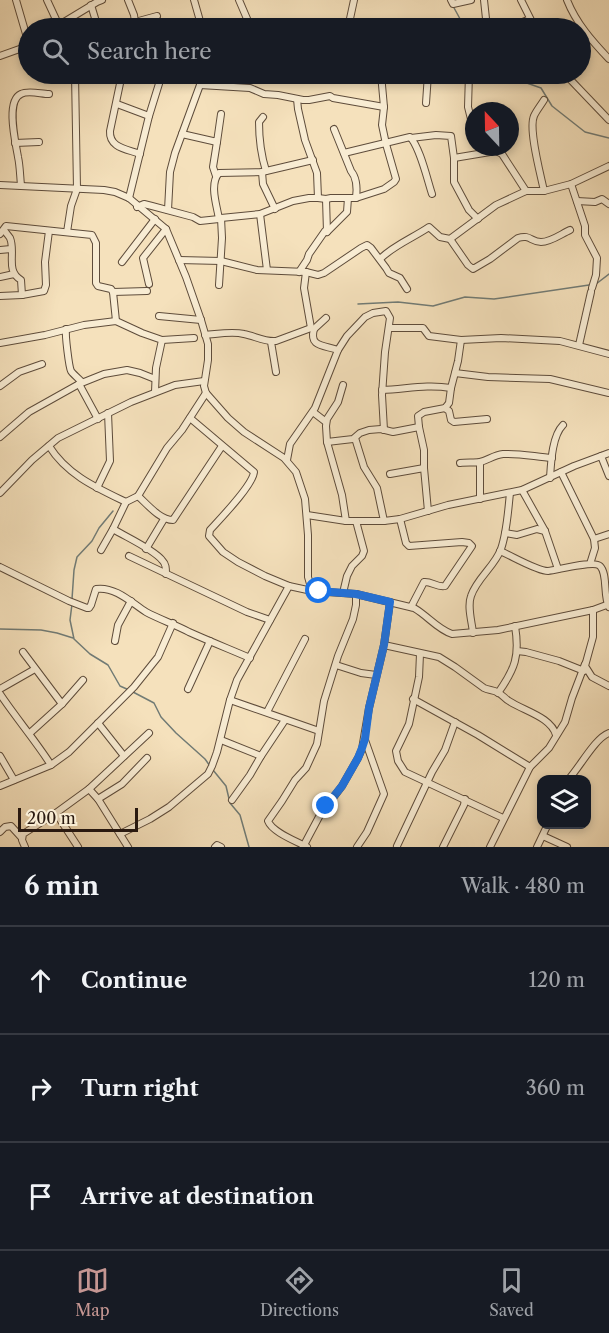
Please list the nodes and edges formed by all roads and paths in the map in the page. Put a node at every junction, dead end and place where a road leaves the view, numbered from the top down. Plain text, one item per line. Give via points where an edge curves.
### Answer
1 (16, 0) edge
2 (46, 0) edge
3 (128, 0) edge
4 (194, 0) edge
5 (238, 0) edge
6 (354, 0) edge
7 (451, 0) edge
8 (471, 0) edge
9 (484, 0) edge
10 (521, 0) edge
11 (567, 0) edge
12 (97, 2) edge
13 (157, 16) dead end
14 (21, 18) edge
15 (55, 18) edge
16 (73, 18) edge
17 (98, 18) edge
18 (134, 18) edge
19 (150, 18) edge
20 (199, 18) edge
21 (246, 18) edge
22 (350, 18) edge
23 (486, 18) edge
24 (530, 18) edge
25 (575, 18) edge
26 (591, 39) edge
27 (18, 50) edge
28 (0, 56) edge
29 (609, 59) edge
30 (75, 84) edge
31 (120, 84) edge
32 (159, 84) edge
33 (382, 84) edge
34 (427, 84) edge
35 (469, 84) edge
36 (575, 84) edge
37 (200, 85) joint
38 (49, 94) dead end
39 (297, 99) junction
40 (544, 100) dead end
41 (468, 102) edge
42 (426, 103) dead end
43 (117, 104) junction
44 (384, 107) junction
45 (530, 109) dead end
46 (221, 114) dead end
47 (149, 116) junction
48 (534, 116) junction
49 (263, 117) dead end
50 (609, 120) edge
51 (334, 129) dead end
52 (182, 134) junction
53 (411, 138) junction
54 (39, 142) dead end
55 (217, 142) junction
56 (15, 143) junction
57 (386, 144) junction
58 (344, 153) junction
59 (140, 154) junction
60 (465, 155) edge
61 (503, 156) edge
62 (454, 158) junction
63 (313, 160) junction
64 (609, 166) edge
65 (264, 171) junction
66 (216, 176) junction
67 (571, 183) junction
68 (0, 185) edge
69 (21, 185) junction
70 (76, 189) junction
71 (526, 191) junction
72 (544, 191) junction
73 (432, 194) dead end
74 (129, 198) junction
75 (318, 198) junction
76 (352, 198) junction
77 (326, 199) junction
78 (577, 201) junction
79 (609, 204) edge
80 (137, 207) junction
81 (275, 209) junction
82 (168, 210) junction
83 (260, 214) junction
84 (155, 219) junction
85 (220, 219) junction
86 (478, 219) junction
87 (166, 229) junction
88 (570, 230) dead end
89 (49, 231) junction
90 (2, 232) edge
91 (67, 232) junction
92 (327, 232) junction
93 (450, 239) junction
94 (11, 249) junction
95 (0, 250) edge
96 (380, 259) junction
97 (179, 260) junction
98 (221, 261) junction
99 (122, 262) dead end
100 (267, 270) junction
101 (302, 272) junction
102 (14, 274) junction
103 (0, 277) edge
104 (219, 285) dead end
105 (407, 289) dead end
106 (113, 292) junction
107 (22, 295) junction
108 (0, 296) edge
109 (159, 316) dead end
110 (326, 318) dead end
111 (201, 320) junction
112 (116, 321) junction
113 (390, 328) junction
114 (66, 329) junction
115 (312, 329) junction
116 (205, 335) junction
117 (194, 338) dead end
118 (162, 340) junction
119 (461, 340) junction
120 (271, 342) junction
121 (0, 343) edge
122 (579, 345) junction
123 (338, 350) junction
124 (609, 354) edge
125 (42, 364) dead end
126 (276, 372) dead end
127 (455, 373) junction
128 (155, 379) junction
129 (204, 381) junction
130 (80, 383) junction
131 (344, 385) dead end
132 (0, 386) edge
133 (451, 388) junction
134 (382, 390) junction
135 (155, 392) junction
136 (206, 393) junction
137 (609, 393) edge
138 (445, 408) junction
139 (313, 412) junction
140 (108, 413) junction
141 (190, 418) junction
142 (98, 419) junction
143 (487, 419) dead end
144 (326, 422) junction
145 (563, 425) dead end
146 (419, 427) junction
147 (384, 430) junction
148 (0, 437) edge
149 (355, 438) junction
150 (327, 442) junction
151 (49, 446) junction
152 (222, 446) junction
153 (609, 453) edge
154 (601, 456) junction
155 (287, 460) junction
156 (552, 460) junction
157 (480, 462) junction
158 (460, 463) dead end
159 (424, 468) junction
160 (560, 473) junction
161 (390, 474) dead end
162 (609, 476) edge
163 (550, 478) junction
164 (97, 488) junction
165 (522, 490) junction
166 (0, 493) edge
167 (510, 493) junction
168 (138, 496) junction
169 (480, 499) junction
170 (126, 502) junction
171 (428, 511) junction
172 (307, 515) junction
173 (164, 519) junction
174 (400, 519) junction
175 (346, 521) junction
176 (356, 521) junction
177 (384, 521) junction
178 (113, 530) junction
179 (545, 531) junction
180 (505, 533) junction
181 (609, 534) edge
182 (594, 539) junction
183 (146, 549) junction
184 (101, 550) dead end
185 (501, 550) junction
186 (129, 556) dead end
187 (590, 564) junction
188 (0, 567) edge
189 (558, 569) junction
190 (166, 574) junction
191 (290, 586) junction
192 (312, 591) junction
193 (344, 593) junction
194 (356, 594) junction
195 (132, 601) junction
196 (390, 602) junction
197 (608, 605) edge
198 (411, 607) junction
199 (593, 610) junction
200 (270, 620) junction
201 (173, 623) junction
202 (515, 626) junction
203 (472, 633) junction
204 (305, 639) dead end
205 (115, 641) dead end
206 (210, 641) junction
207 (384, 645) junction
208 (516, 651) junction
209 (23, 652) dead end
210 (420, 654) junction
211 (250, 657) junction
212 (336, 665) junction
213 (35, 669) junction
214 (585, 669) junction
215 (376, 675) junction
216 (83, 680) dead end
217 (609, 686) edge
218 (0, 689) edge
219 (188, 689) dead end
220 (498, 693) junction
221 (0, 694) edge
222 (413, 699) junction
223 (230, 700) junction
224 (62, 704) junction
225 (267, 712) junction
226 (285, 720) junction
227 (455, 722) junction
228 (98, 723) junction
229 (319, 731) junction
230 (557, 731) junction
231 (30, 733) junction
232 (149, 733) dead end
233 (609, 733) edge
234 (365, 739) junction
235 (221, 740) junction
236 (0, 756) edge
237 (124, 756) junction
238 (261, 756) junction
239 (147, 758) dead end
240 (51, 765) junction
241 (530, 766) junction
242 (573, 775) edge
243 (14, 780) junction
244 (428, 783) junction
245 (0, 786) edge
246 (88, 789) junction
247 (98, 799) junction
248 (465, 799) junction
249 (232, 800) dead end
250 (56, 813) junction
251 (503, 818) junction
252 (546, 829) edge
253 (0, 832) edge
254 (120, 834) junction
255 (543, 836) junction
256 (21, 837) junction
257 (306, 846) edge
258 (397, 846) edge
259 (25, 847) edge
260 (78, 847) edge
261 (128, 847) edge
262 (215, 847) edge
263 (221, 847) edge
264 (357, 847) edge
265 (443, 847) edge
266 (489, 847) edge
267 (537, 847) edge
268 (567, 847) edge

1 - 14 street
2 - 15 street
3 - 18 street
4 - 20 street
5 - 21 street
6 - 22 street
7 - 8 street via 453,4
9 - 23 street
10 - 24 street
11 - 25 street
12 - 16 street
12 - 17 street
13 - 19 street
26 - 29 street
27 - 28 street
30 - 70 street
31 - 43 street
32 - 47 street
33 - 44 street
34 - 42 street
35 - 41 street
36 - 50 street
37 - 39 street via 250,88
37 - 52 street
38 - 56 street via 18,95 12,109
39 - 44 street via 330,96
39 - 63 street
40 - 48 street
43 - 47 street
43 - 59 street via 110,139
44 - 57 street
45 - 48 street
46 - 55 street
47 - 59 street
48 - 72 street via 532,125
49 - 65 street via 259,122
51 - 58 street
52 - 55 street
52 - 82 street via 170,172
53 - 57 street
53 - 62 street via 451,136
53 - 73 street
54 - 56 street
55 - 66 street via 213,167
56 - 69 street
57 - 58 street
57 - 76 street via 395,181 384,189
58 - 76 street via 355,176 357,190
59 - 74 street
60 - 62 street
61 - 71 street
62 - 86 street via 454,182
63 - 65 street
63 - 75 street
64 - 67 street
65 - 66 street via 223,172
65 - 81 street via 263,184
66 - 85 street
67 - 72 street
67 - 78 street
68 - 69 street
69 - 70 street
70 - 74 street via 116,192
70 - 91 street
71 - 72 street
71 - 86 street via 496,205
74 - 80 street
75 - 77 street
75 - 81 street
76 - 77 street
76 - 92 street via 347,212
77 - 92 street
78 - 79 street via 602,199
78 - 122 street via 585,235 597,258
80 - 82 street via 144,204
80 - 84 street
81 - 83 street
82 - 85 street via 200,220
83 - 85 street
83 - 100 street
84 - 87 street
84 - 99 street
85 - 98 street
86 - 93 street
87 - 97 street
87 - 106 street via 143,258 148,287
88 - 93 street via 541,242 522,236 473,269
89 - 90 street via 6,226
89 - 91 street
89 - 107 street via 44,291
90 - 94 street via 10,240
91 - 106 street via 93,236 96,283
92 - 101 street via 309,254
93 - 96 street via 440,237 429,226
94 - 95 street
94 - 102 street
96 - 101 street via 365,245 324,273
96 - 105 street
97 - 98 street
97 - 111 street
98 - 100 street
98 - 104 street
100 - 101 street
101 - 115 street
102 - 103 street
102 - 107 street via 21,280
106 - 112 street
107 - 108 street
109 - 111 street
110 - 115 street
111 - 116 street
112 - 114 street
112 - 118 street
113 - 119 street via 423,328 429,336
113 - 123 street via 388,312 369,314
113 - 134 street
114 - 121 street
114 - 130 street via 70,369
115 - 120 street
115 - 123 street via 315,343
116 - 120 street via 244,334
116 - 129 street via 208,351
117 - 118 street
118 - 128 street
119 - 122 street via 553,340
119 - 127 street
120 - 126 street
122 - 124 street
123 - 139 street
125 - 132 street via 19,372
127 - 133 street
127 - 137 street via 550,379
128 - 130 street via 128,370
128 - 135 street
129 - 135 street
129 - 136 street
130 - 142 street
130 - 148 street via 29,411
131 - 144 street
133 - 134 street via 435,385
133 - 138 street
134 - 147 street
135 - 140 street
136 - 141 street
136 - 155 street via 244,432
138 - 143 street via 454,422
138 - 146 street via 420,413
139 - 144 street
139 - 155 street via 290,444
140 - 142 street
140 - 164 street via 110,461
141 - 152 street
141 - 168 street
142 - 151 street
144 - 150 street
145 - 156 street via 556,435
146 - 147 street
146 - 159 street
147 - 149 street via 362,432
149 - 150 street
149 - 177 street via 364,467 377,488
150 - 175 street
151 - 164 street via 65,467
151 - 166 street
152 - 173 street via 175,517 170,521
152 - 191 street via 252,470 254,477 209,536 238,562
153 - 154 street
154 - 160 street
154 - 162 street
155 - 172 street via 296,472
156 - 157 street via 501,454
156 - 160 street
156 - 163 street
157 - 158 street
157 - 169 street
159 - 161 street
159 - 171 street
160 - 163 street
160 - 182 street
163 - 165 street
164 - 170 street
165 - 167 street
165 - 179 street
167 - 169 street
167 - 180 street
168 - 170 street
168 - 173 street
169 - 171 street
170 - 178 street
171 - 174 street
172 - 175 street
172 - 192 street via 308,577
173 - 183 street
174 - 177 street
174 - 198 street via 408,546 462,542 472,546 445,586 424,582
175 - 176 street
176 - 177 street
176 - 193 street via 363,554 347,576
178 - 183 street
178 - 184 street
179 - 180 street
179 - 189 street
180 - 185 street
181 - 182 street
182 - 187 street
183 - 190 street via 163,561
185 - 189 street via 541,570
185 - 203 street via 471,595
186 - 190 street
187 - 189 street
187 - 197 street via 601,568
188 - 195 street via 87,608 98,588
190 - 200 street
191 - 192 street
191 - 200 street
192 - 193 street
193 - 194 street
194 - 196 street
194 - 212 street via 353,619
195 - 201 street
195 - 205 street via 118,625
196 - 198 street
196 - 207 street
197 - 199 street
198 - 203 street via 445,632
199 - 202 street
199 - 214 street via 593,638
200 - 211 street
201 - 206 street
201 - 228 street via 158,657 128,695
202 - 203 street
202 - 208 street
204 - 225 street
206 - 211 street
206 - 219 street
207 - 210 street
207 - 215 street
208 - 214 street
208 - 220 street via 511,674
209 - 213 street
210 - 220 street via 439,657 484,688
210 - 222 street
211 - 223 street
212 - 215 street
212 - 229 street
213 - 218 street
213 - 224 street
214 - 217 street
214 - 230 street
215 - 234 street
216 - 224 street
220 - 230 street
221 - 231 street
222 - 227 street
222 - 244 street via 409,724 396,754 402,770
223 - 225 street
223 - 235 street
224 - 231 street
225 - 226 street
226 - 229 street
226 - 238 street
227 - 241 street
227 - 244 street
228 - 237 street
228 - 240 street
229 - 257 street via 306,768 267,821 271,828
230 - 241 street via 549,748
231 - 240 street
232 - 237 street
233 - 242 street via 592,748
234 - 257 street via 358,758 320,815
234 - 264 street via 384,794
235 - 238 street
235 - 254 street via 208,774 169,807
236 - 243 street
237 - 246 street
238 - 249 street
239 - 247 street via 122,784
240 - 243 street
241 - 251 street
243 - 245 street
244 - 248 street
244 - 258 street
246 - 247 street
246 - 250 street
247 - 254 street
248 - 251 street
248 - 265 street
250 - 256 street
250 - 260 street
251 - 266 street
252 - 255 street
253 - 256 street via 11,826
254 - 261 street
255 - 267 street
255 - 268 street
256 - 259 street
262 - 263 street

